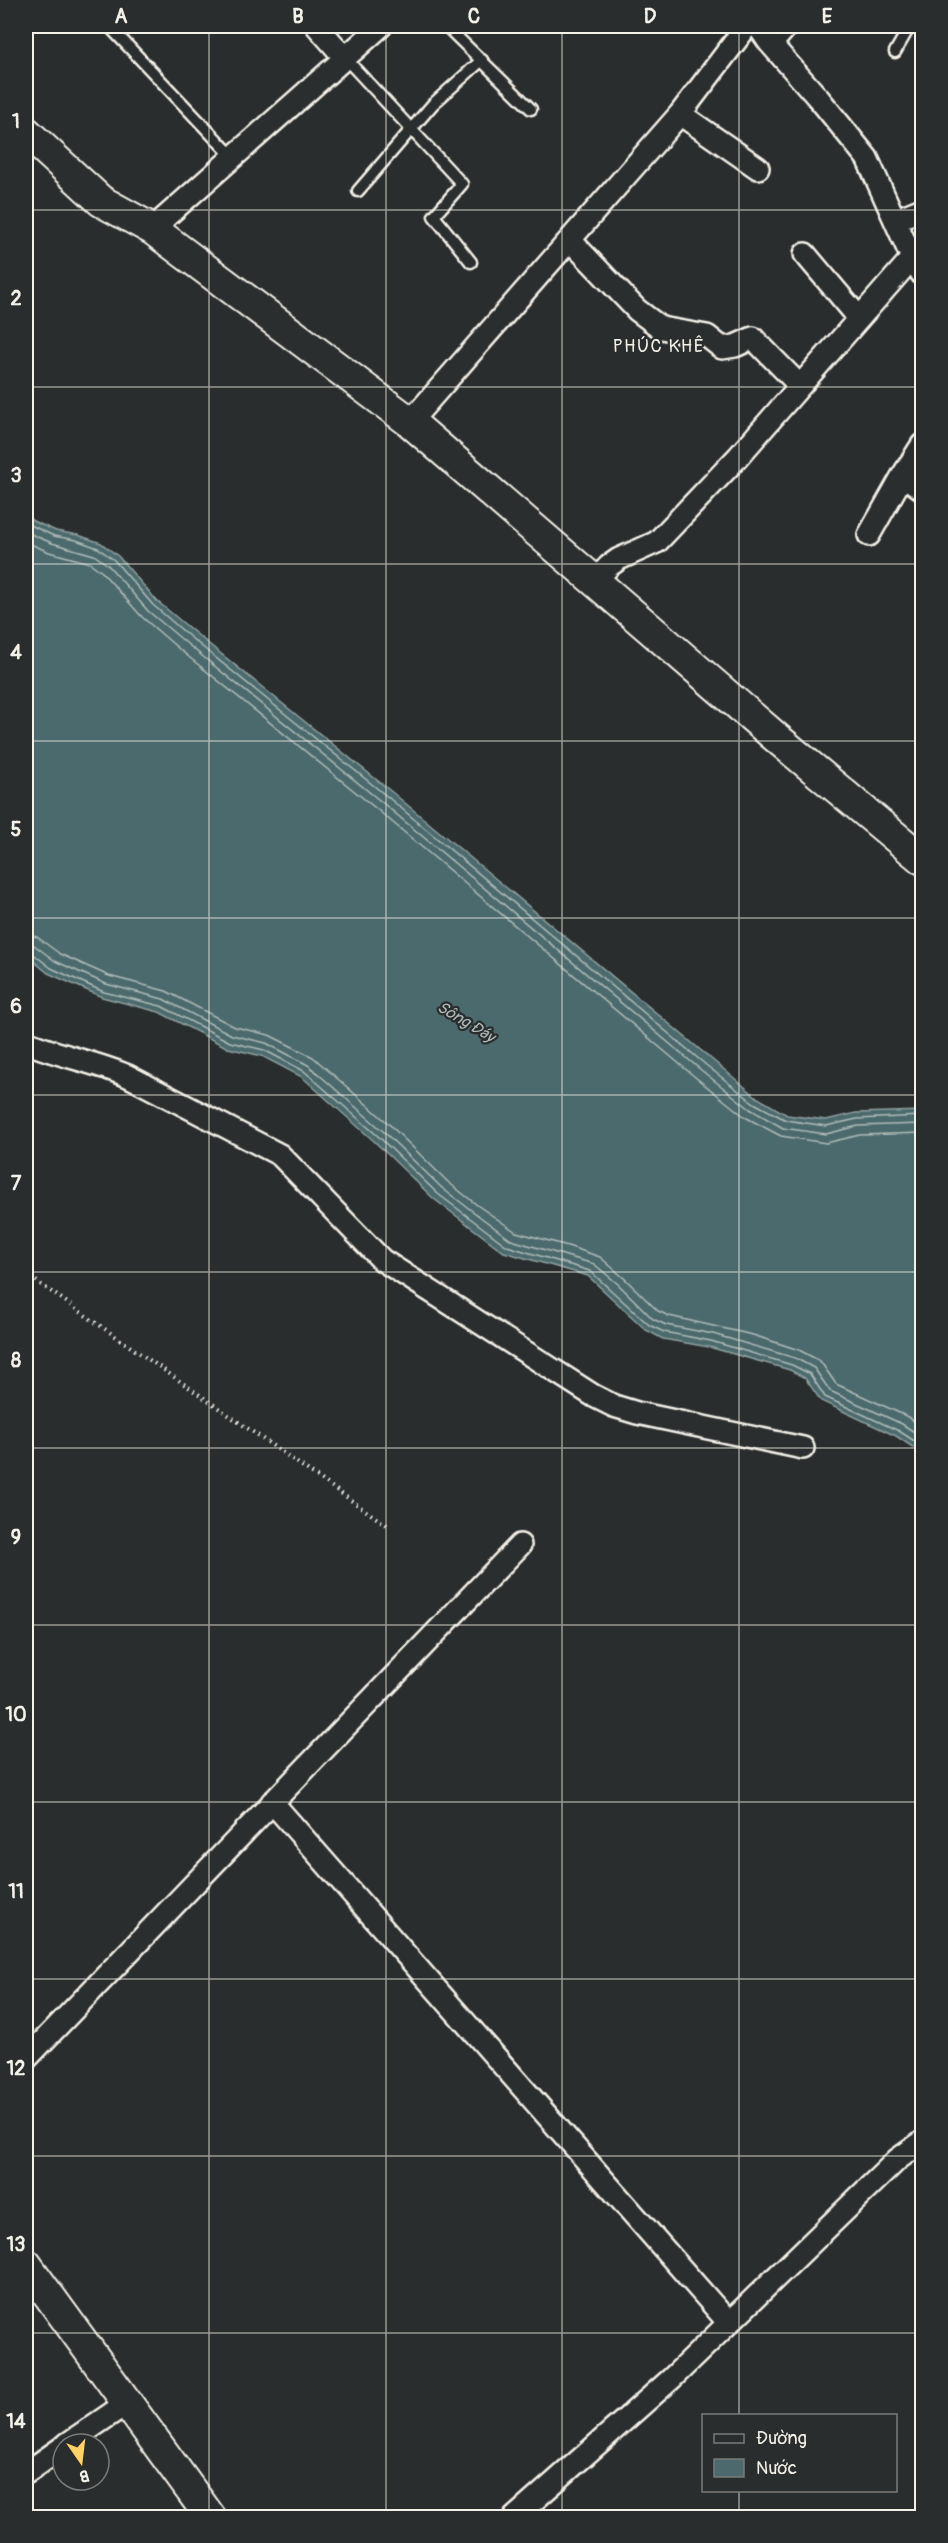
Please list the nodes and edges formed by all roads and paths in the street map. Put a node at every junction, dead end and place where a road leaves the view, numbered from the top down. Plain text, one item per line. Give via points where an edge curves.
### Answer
1 (109, 26) edge
2 (317, 26) edge
3 (381, 26) edge
4 (446, 26) edge
5 (747, 26) edge
6 (758, 26) edge
7 (794, 26) edge
8 (910, 26) edge
9 (775, 48) junction
10 (895, 52) dead end
11 (346, 59) junction
12 (482, 60) junction
13 (531, 109) dead end
14 (681, 114) junction
15 (411, 129) junction
16 (26, 132) edge
17 (232, 156) junction
18 (758, 168) dead end
19 (358, 191) dead end
20 (922, 209) edge
21 (895, 220) junction
22 (152, 229) junction
23 (570, 240) junction
24 (805, 254) dead end
25 (471, 262) dead end
26 (917, 266) edge
27 (859, 318) junction
28 (800, 386) junction
29 (410, 422) junction
30 (922, 445) edge
31 (903, 475) junction
32 (922, 489) edge
33 (870, 535) dead end
34 (595, 581) junction
35 (922, 859) edge
36 (26, 1042) edge
37 (26, 1274) edge
38 (803, 1448) dead end
39 (388, 1526) dead end
40 (520, 1545) dead end
41 (272, 1802) junction
42 (26, 2059) edge
43 (922, 2142) edge
44 (26, 2264) edge
45 (729, 2323) junction
46 (127, 2403) junction
47 (85, 2432) edge
48 (51, 2455) edge
49 (26, 2473) edge
50 (211, 2517) edge
51 (514, 2517) edge

1 - 17 lane
2 - 11 street
3 - 11 street
4 - 12 lane
5 - 14 street
6 - 9 street
7 - 9 lane
8 - 10 lane
9 - 21 street via 867,158
11 - 15 lane
11 - 17 street
12 - 13 lane
12 - 15 lane
14 - 18 street
14 - 23 street
15 - 19 lane
15 - 25 lane via 462,184 434,216
16 - 22 street via 101,201
17 - 22 street
20 - 21 street
21 - 26 street
22 - 29 street
23 - 28 street via 637,310 661,328 707,336 722,348 753,338
23 - 29 street
24 - 27 street
26 - 27 street
27 - 28 street
28 - 34 street via 657,542 619,559
29 - 34 street
30 - 31 street
31 - 32 street
31 - 33 street
34 - 35 street
36 - 38 street via 128,1076 279,1155 382,1260 594,1396 637,1413
37 - 39 path
40 - 41 street
41 - 42 street
41 - 45 street
43 - 45 street via 898,2159
44 - 46 street
45 - 51 street
46 - 47 street
46 - 50 street
48 - 49 street

